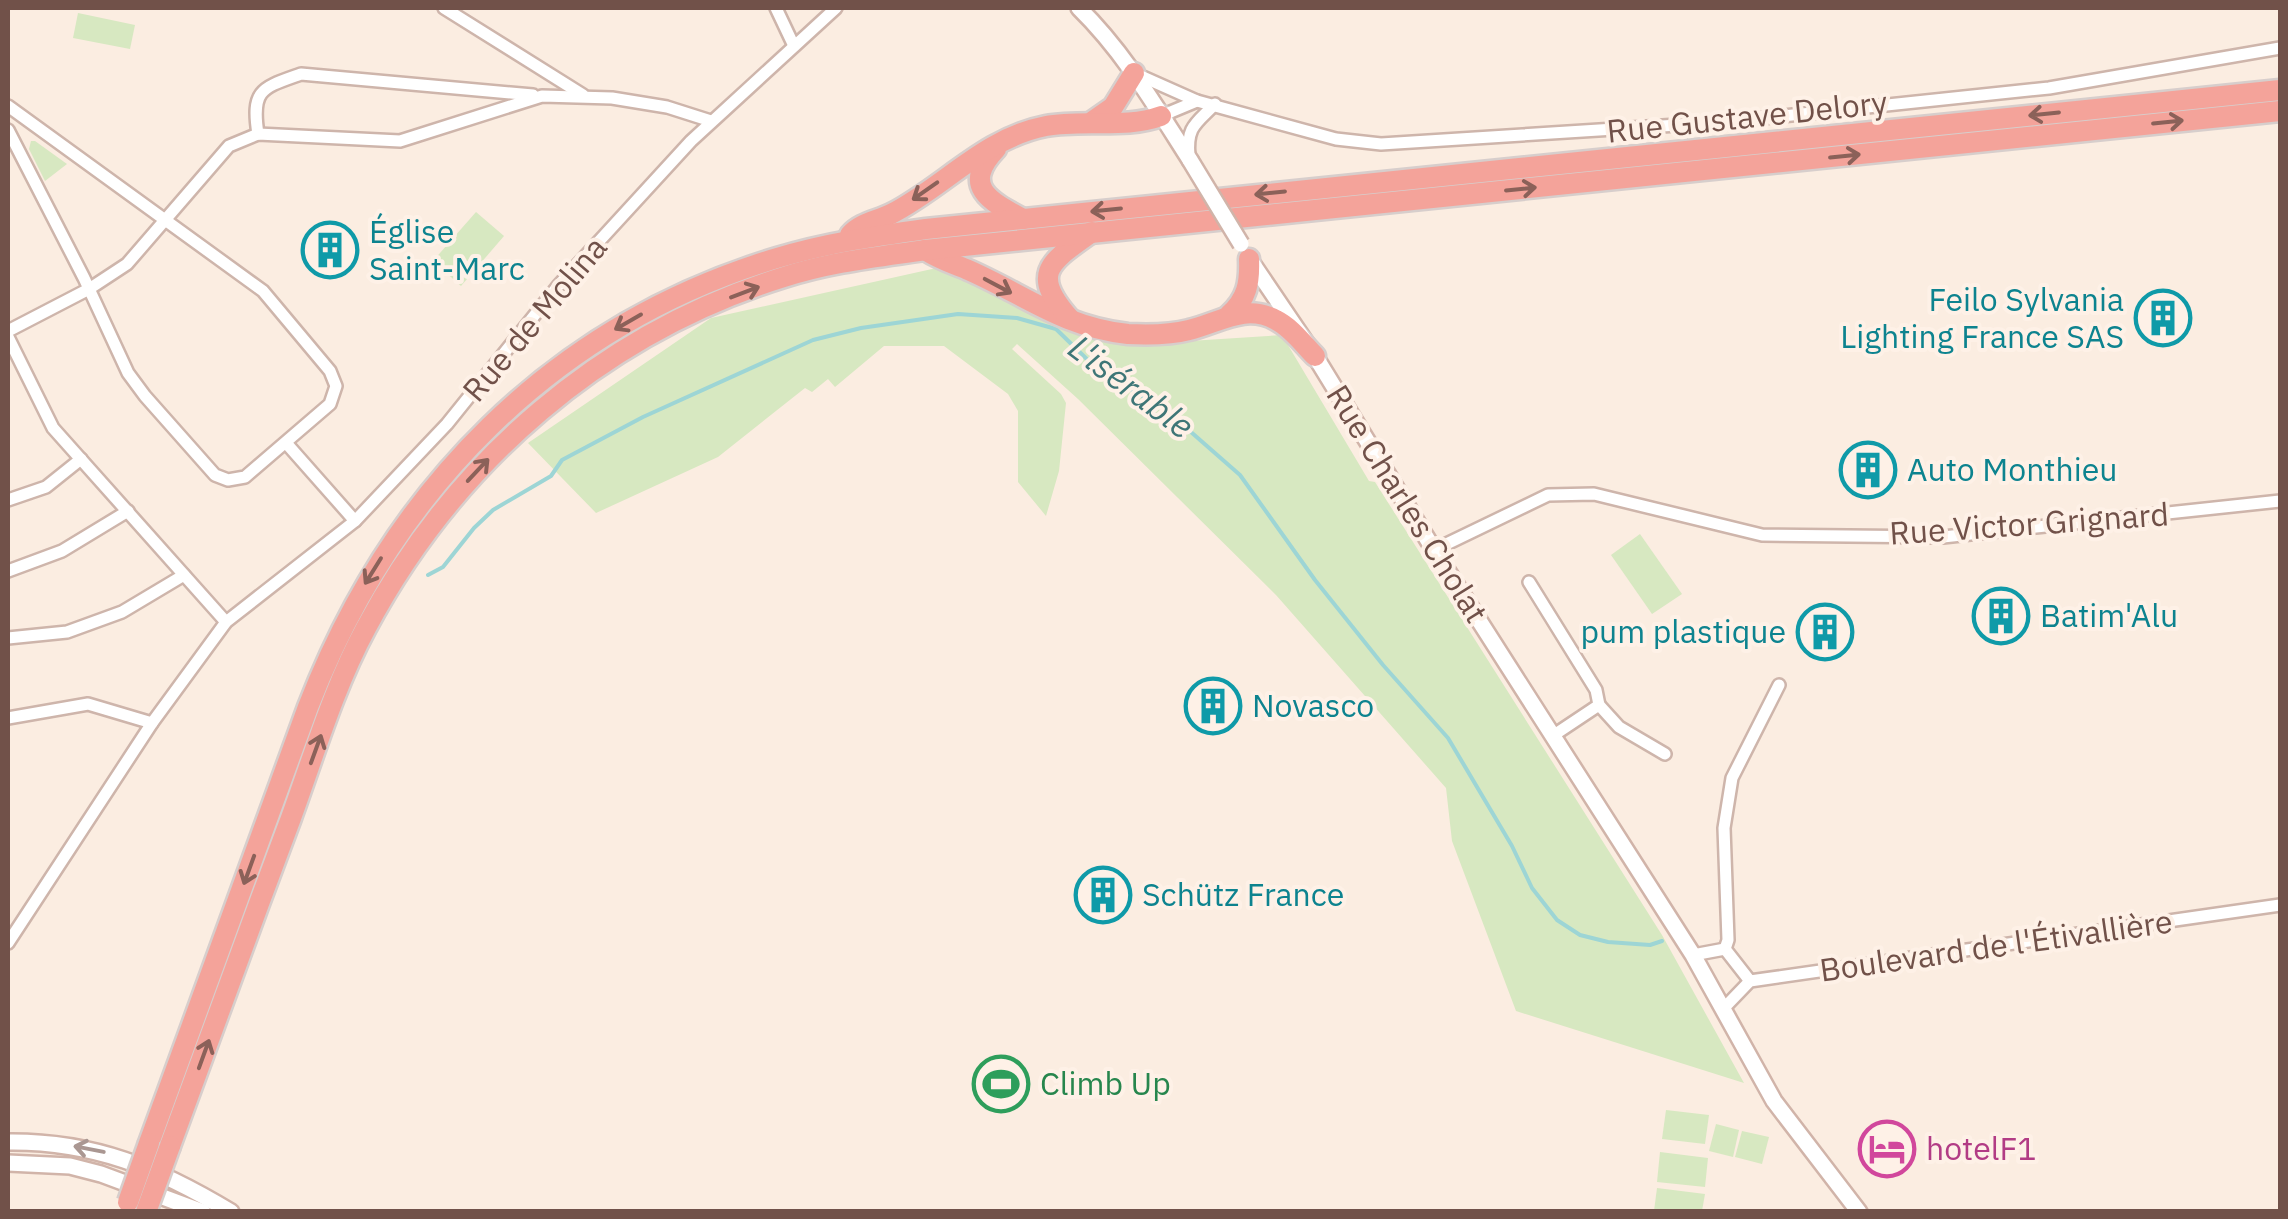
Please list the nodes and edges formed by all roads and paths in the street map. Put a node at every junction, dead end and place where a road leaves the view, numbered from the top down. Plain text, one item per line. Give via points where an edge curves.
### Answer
1 (444, 8) edge
2 (776, 8) edge
3 (836, 8) edge
4 (1079, 8) edge
5 (794, 46) junction
6 (2280, 48) edge
7 (1134, 73) junction
8 (2280, 90) edge
9 (583, 95) junction
10 (542, 96) junction
11 (1198, 101) junction
12 (1215, 104) junction
13 (8, 106) edge
14 (2280, 110) edge
15 (1161, 116) junction
16 (711, 120) junction
17 (1093, 121) junction
18 (8, 130) edge
19 (258, 134) junction
20 (1005, 140) junction
21 (1190, 160) junction
22 (1023, 219) junction
23 (164, 222) junction
24 (1092, 232) junction
25 (845, 241) junction
26 (926, 250) junction
27 (1245, 251) junction
28 (90, 289) junction
29 (1228, 315) junction
30 (1071, 321) junction
31 (8, 334) edge
32 (1316, 356) junction
33 (287, 444) junction
34 (82, 459) junction
35 (8, 500) edge
36 (2280, 500) edge
37 (128, 511) junction
38 (355, 521) junction
39 (1434, 550) junction
40 (8, 571) edge
41 (184, 575) junction
42 (1529, 582) dead end
43 (226, 622) junction
44 (8, 638) edge
45 (1779, 685) dead end
46 (1600, 705) junction
47 (8, 718) edge
48 (152, 723) junction
49 (1554, 735) junction
50 (1665, 754) dead end
51 (2280, 905) edge
52 (8, 943) edge
53 (1724, 950) junction
54 (1693, 956) junction
55 (1750, 981) junction
56 (1724, 1008) junction
57 (8, 1142) edge
58 (160, 1144) junction
59 (8, 1163) edge
60 (133, 1208) edge
61 (204, 1212) edge
62 (231, 1212) edge
63 (1859, 1212) edge

1 - 9 street
2 - 5 street
3 - 5 street, Rue de Molina
4 - 7 street, Rue Charles Cholat
5 - 16 street, Rue de Molina
6 - 12 street, Rue Gustave Delory via 2049,88 1505,138 1381,144 1336,139
7 - 11 street, Rue Gustave Delory
7 - 15 street, Rue Charles Cholat
7 - 17 highway via 1113,107
8 -> 22 highway
9 - 10 street
9 - 16 street
10 - 19 street via 400,141
10 - 19 street via 301,74 267,86 254,107
11 - 12 street, Rue Gustave Delory
11 - 15 street
12 - 21 street via 1195,121
13 - 23 street
24 -> 14 highway
15 - 17 highway
15 - 21 street, Rue Charles Cholat
16 - 38 street, Rue de Molina
17 - 20 highway via 1050,125
18 - 28 street
19 - 23 street via 228,146
20 - 22 highway via 986,160 979,180 990,201
20 -> 25 highway via 892,214 856,228
21 - 27 street, Rue Charles Cholat, bridge
22 - 25 highway
23 - 28 street via 128,264
23 - 33 street via 263,290 334,379 330,404
24 - 26 highway
24 - 30 highway via 1048,268 1047,285
25 -> 58 highway via 716,280 604,337 509,407 424,498 366,582 326,660
26 -> 30 highway
58 -> 26 highway via 364,630 416,545 473,474 535,412 611,357 687,314 784,276
27 - 29 highway via 1250,284
27 - 32 street, Rue Charles Cholat
28 - 31 street
28 - 33 street via 128,373 215,474 245,477
29 - 30 highway via 1186,331 1147,334
29 - 32 highway via 1274,319
31 - 34 street via 54,428
32 - 39 street, Rue Charles Cholat
33 - 38 street
34 - 35 street via 46,487
34 - 37 street
36 - 39 street, Rue Victor Grignard via 1928,536 1762,535 1594,494 1548,495
37 - 40 street via 62,551
37 - 41 street
38 - 43 street, Rue de Molina
39 - 49 street, Rue Charles Cholat
41 - 43 street
41 - 44 street via 122,612 67,632
42 - 46 street
43 - 48 street, Rue de Molina
45 - 53 street via 1732,778 1724,828
46 - 49 street
46 - 50 street via 1619,728
47 - 48 street via 88,704
48 - 52 street, Rue de Molina
49 - 54 street, Rue Charles Cholat
51 - 55 street, Boulevard de l'Étivallière
53 - 54 street
53 - 55 street
54 - 56 street, Rue Charles Cholat
55 - 56 street
56 - 63 street, Rue Charles Cholat via 1774,1102
62 -> 57 street via 114,1154
58 - 60 highway, bridge
59 - 61 street via 86,1170

